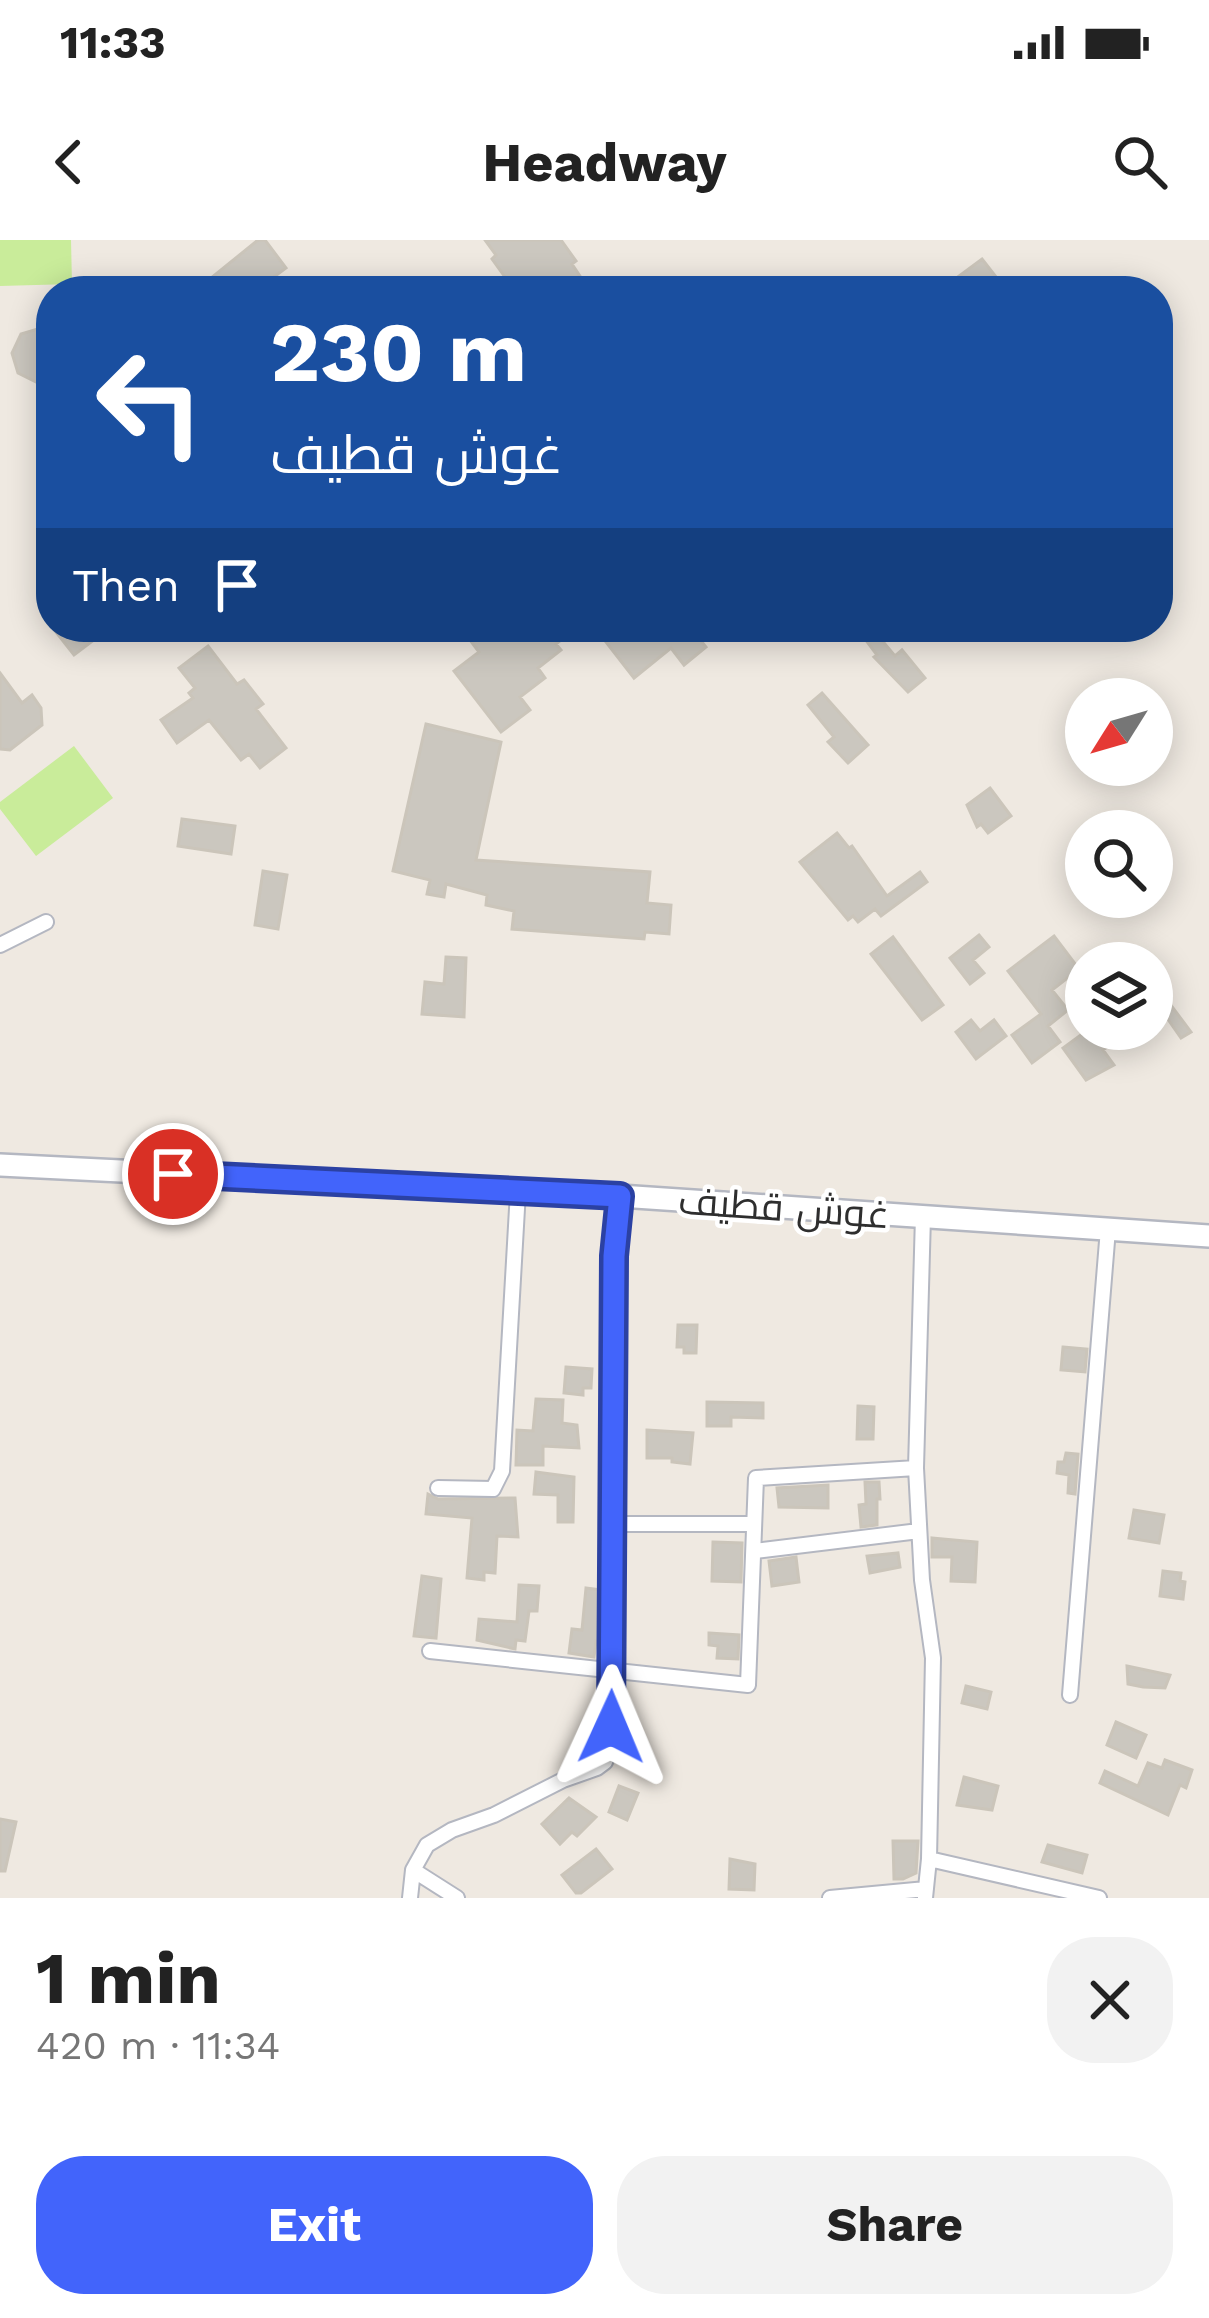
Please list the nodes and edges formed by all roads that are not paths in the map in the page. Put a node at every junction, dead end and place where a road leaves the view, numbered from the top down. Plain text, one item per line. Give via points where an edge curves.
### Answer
1 (46, 922) dead end
2 (0, 945) edge
3 (0, 1165) edge
4 (518, 1191) junction
5 (620, 1196) junction
6 (923, 1216) junction
7 (1108, 1228) junction
8 (1209, 1236) edge
9 (916, 1468) junction
10 (438, 1488) dead end
11 (613, 1524) junction
12 (753, 1524) junction
13 (919, 1531) junction
14 (755, 1551) junction
15 (430, 1652) dead end
16 (613, 1671) junction
17 (1070, 1695) dead end
18 (929, 1859) junction
19 (413, 1870) junction
20 (925, 1893) edge
21 (410, 1898) edge
22 (457, 1898) edge
23 (830, 1898) edge
24 (1099, 1898) edge

1 - 2 street
3 - 4 main road, غوش قطيف
4 - 5 main road, غوش قطيف
4 - 10 street via 502,1471 494,1489
5 - 6 main road, غوش قطيف
5 - 11 street
6 - 7 main road, غوش قطيف
6 - 9 street
7 - 8 main road, غوش قطيف
7 - 17 street
9 - 12 street via 757,1478
9 - 13 street
11 - 12 street
11 - 16 street
12 - 14 street
13 - 14 street
13 - 18 street via 933,1658
14 - 16 street via 748,1684
15 - 16 street
16 - 19 street via 604,1762 436,1838
18 - 20 street
18 - 24 street
19 - 21 street
19 - 22 street
20 - 23 street

